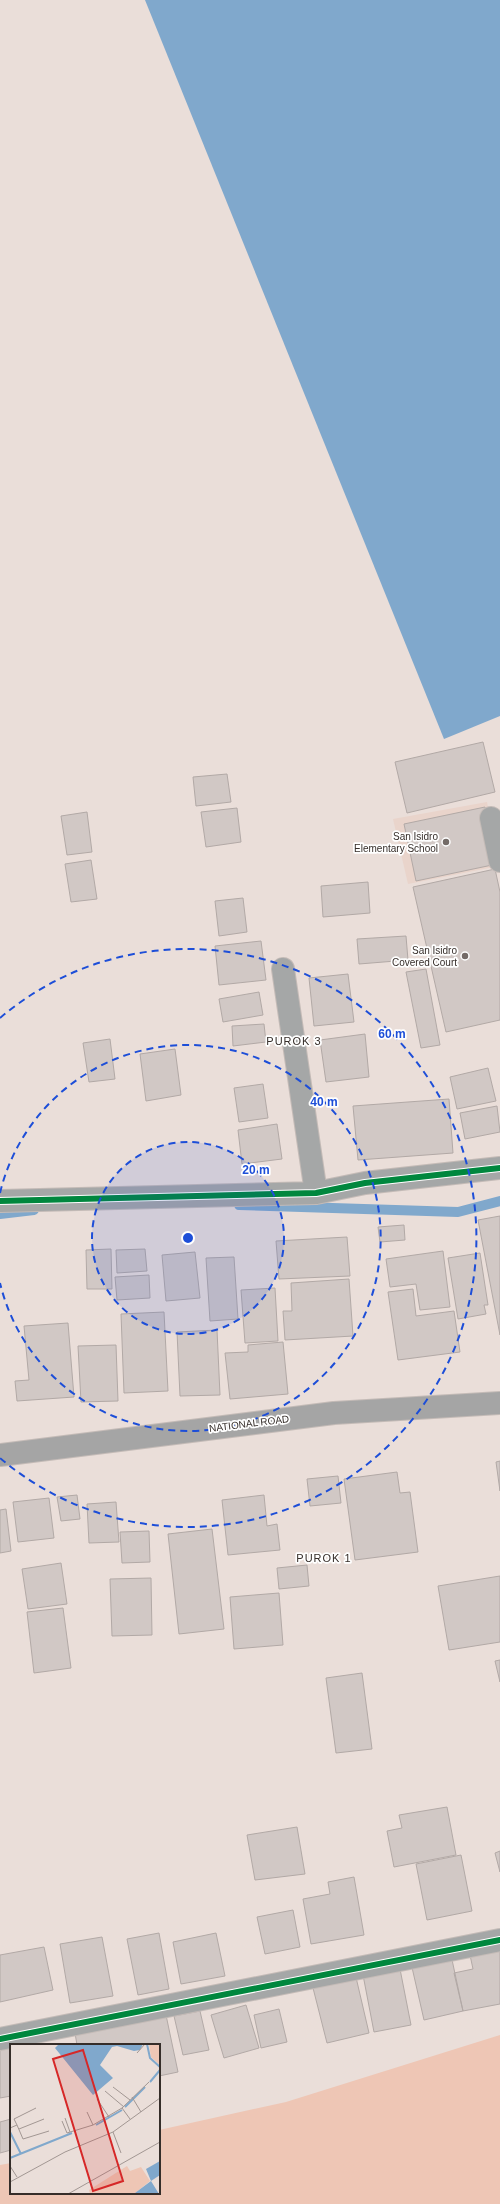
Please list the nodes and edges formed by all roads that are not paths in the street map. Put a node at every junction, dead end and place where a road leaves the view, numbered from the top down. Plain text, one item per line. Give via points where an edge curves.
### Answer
1 (491, 818) dead end
2 (500, 861) edge
3 (283, 969) dead end
4 (500, 1168) edge
5 (316, 1193) junction
6 (0, 1201) edge
7 (500, 1403) edge
8 (0, 1455) edge
9 (500, 1940) edge
10 (0, 2039) edge

1 - 2 street
3 - 5 street
4 - 5 street via 365,1183
5 - 6 street
7 - 8 main road, NATIONAL ROAD via 334,1413
9 - 10 street

